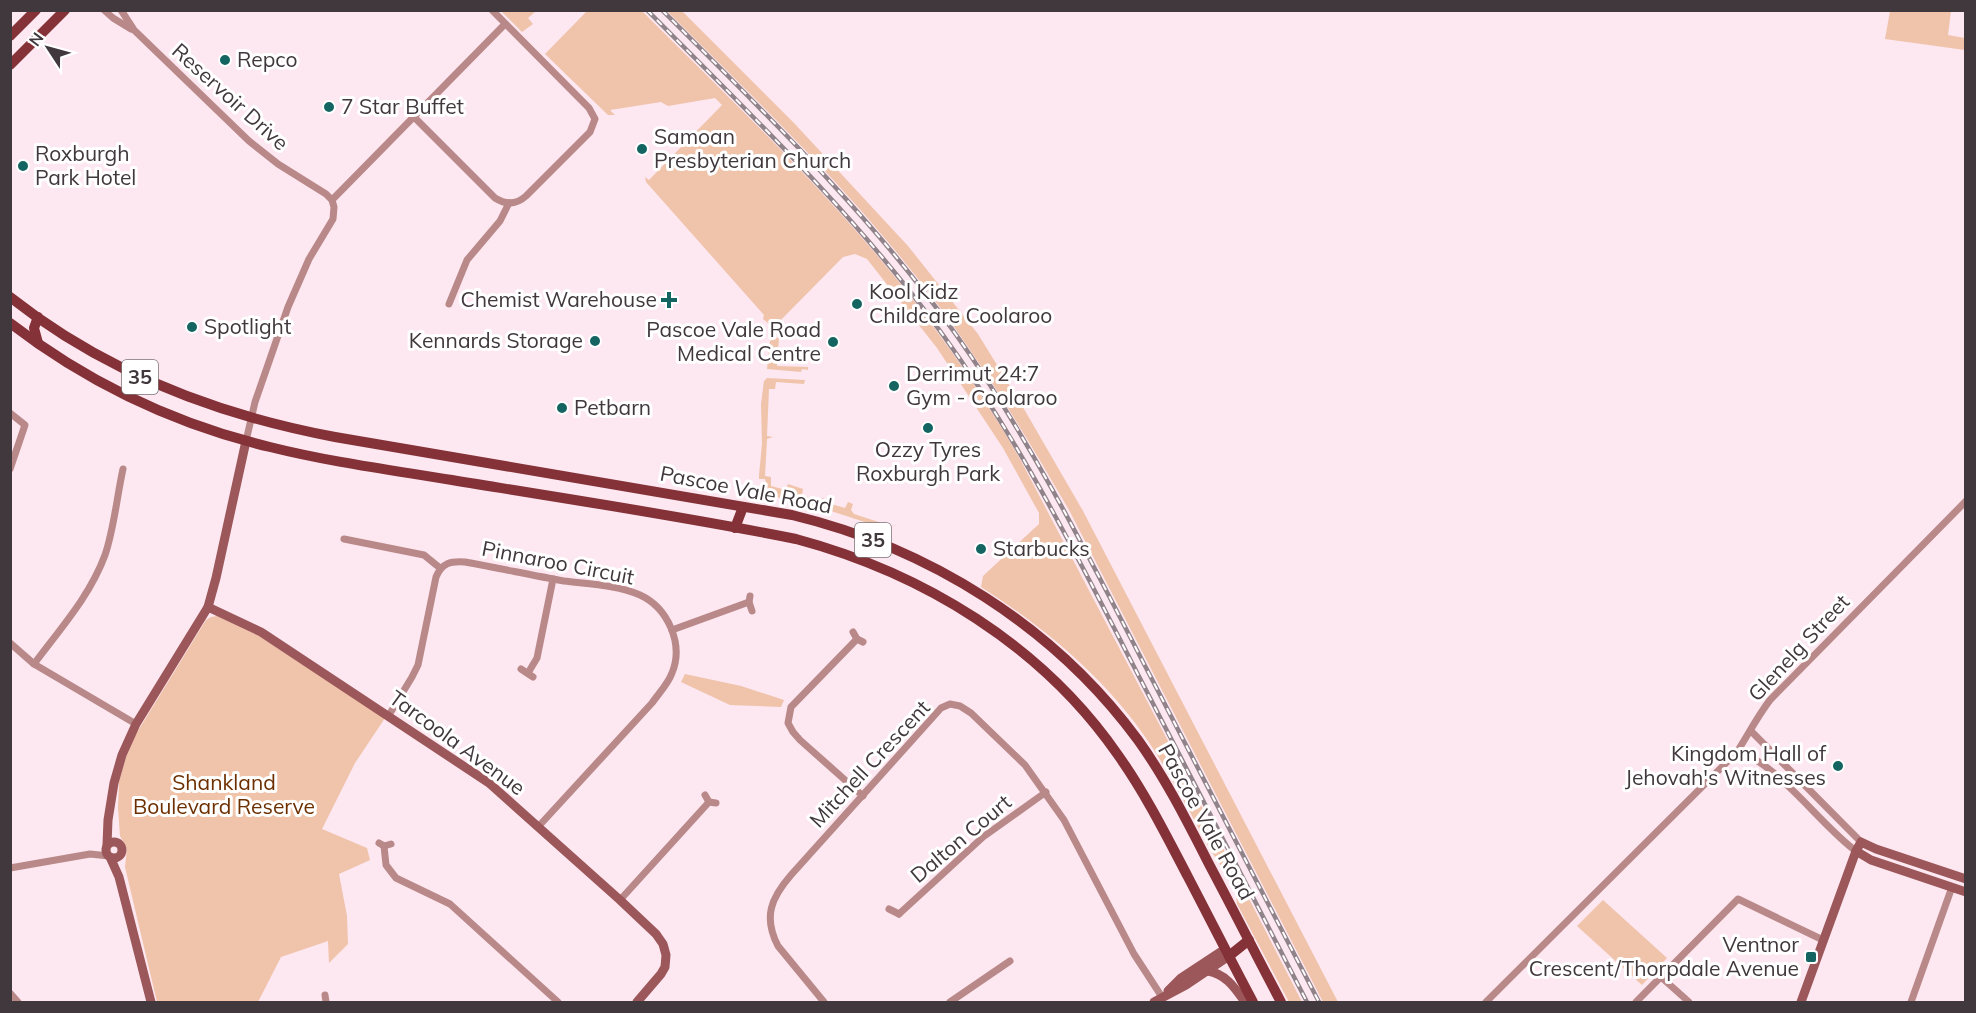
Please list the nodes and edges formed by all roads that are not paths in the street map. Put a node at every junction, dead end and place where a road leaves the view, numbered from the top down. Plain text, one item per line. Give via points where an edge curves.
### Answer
1 (36, 10) edge
2 (65, 10) edge
3 (104, 10) edge
4 (121, 10) edge
5 (492, 10) edge
6 (505, 24) junction
7 (134, 30) junction
8 (10, 36) edge
9 (10, 65) edge
10 (414, 117) junction
11 (332, 200) junction
12 (509, 203) junction
13 (10, 297) edge
14 (449, 304) dead end
15 (38, 317) junction
16 (10, 323) edge
17 (38, 343) junction
18 (10, 413) edge
19 (251, 418) junction
20 (246, 441) junction
21 (10, 469) edge
22 (123, 469) dead end
23 (1965, 501) edge
24 (738, 506) junction
25 (735, 528) junction
26 (341, 538) dead end
27 (440, 568) junction
28 (552, 579) junction
29 (208, 607) junction
30 (752, 611) dead end
31 (672, 630) junction
32 (858, 638) dead end
33 (10, 643) edge
34 (34, 663) junction
35 (520, 669) dead end
36 (388, 715) junction
37 (136, 724) junction
38 (1751, 731) junction
39 (1737, 752) junction
40 (1046, 792) junction
41 (862, 796) junction
42 (710, 800) dead end
43 (110, 811) junction
44 (538, 826) junction
45 (118, 842) junction
46 (1861, 842) junction
47 (107, 845) junction
48 (385, 845) dead end
49 (1856, 851) junction
50 (90, 854) junction
51 (120, 855) junction
52 (109, 857) junction
53 (10, 868) edge
54 (119, 877) junction
55 (1965, 879) edge
56 (1952, 887) junction
57 (1965, 892) edge
58 (620, 900) junction
59 (889, 909) dead end
60 (899, 914) junction
61 (901, 922) dead end
62 (1249, 940) junction
63 (1823, 940) junction
64 (1227, 953) junction
65 (1019, 963) dead end
66 (1208, 971) junction
67 (1661, 977) junction
68 (10, 993) edge
69 (1158, 1000) edge
70 (18, 1002) edge
71 (151, 1002) edge
72 (558, 1002) edge
73 (637, 1002) edge
74 (825, 1002) edge
75 (950, 1002) edge
76 (1245, 1002) edge
77 (1253, 1002) edge
78 (1281, 1002) edge
79 (1486, 1002) edge
80 (1636, 1002) edge
81 (1689, 1002) edge
82 (1801, 1002) edge
83 (1911, 1002) edge

1 - 8 main road
2 - 9 main road
3 - 7 street, Reservoir Drive
4 - 7 street, Reservoir Drive
5 - 6 street
6 - 10 street
6 - 12 street via 589,108 595,119 590,132 521,201
7 - 11 street, Reservoir Drive via 257,149
10 - 11 street
10 - 12 street via 495,198
11 - 19 street via 333,219 309,259 288,307
12 - 14 street via 500,221 467,260
13 - 15 main road, Pascoe Vale Road / 35
15 - 17 main road via 34,328
15 - 19 main road, Pascoe Vale Road / 35 via 100,357 146,379
16 - 17 main road, Pascoe Vale Road / 35
17 - 20 main road, Pascoe Vale Road / 35 via 128,397
18 - 21 street via 25,425
19 - 20 street
19 - 24 main road, Pascoe Vale Road / 35
20 - 25 main road, Pascoe Vale Road / 35 via 309,456
20 - 29 street
22 - 34 street via 97,574
23 - 38 street, Glenelg Street via 1770,700 1756,717
24 - 25 main road
24 - 62 main road, Pascoe Vale Road / 35 via 829,525 916,558 992,601 1049,644 1098,692 1138,741 1179,806
25 - 64 main road, Pascoe Vale Road / 35 via 796,539 895,573 980,620 1028,657 1077,704 1118,755 1149,803
26 - 27 street via 424,555
27 - 28 street, Pinnaroo Circuit via 446,563 465,562
27 - 36 street via 418,665
28 - 31 street, Pinnaroo Circuit via 639,595 658,608
28 - 35 street via 531,675
29 - 36 street, Tarcoola Avenue via 261,632
29 - 37 street
30 - 31 street via 750,599
31 - 44 street, Pinnaroo Circuit via 676,655 665,687
32 - 41 street via 793,703 788,723 800,740
33 - 34 street
34 - 37 street
36 - 44 street, Tarcoola Avenue via 489,783
37 - 43 street via 122,755
38 - 39 street, Glenelg Street
38 - 46 street
39 - 49 street via 1752,757 1773,773
39 - 79 street, Glenelg Street
40 - 41 street, Mitchell Crescent via 1025,765 971,713 950,704 941,708
40 - 60 street, Dalton Court via 982,837
40 - 69 street, Mitchell Crescent
41 - 74 street, Mitchell Crescent via 779,889 771,907 771,925 778,946
42 - 58 street
43 - 45 street
43 - 47 street
44 - 58 street, Tarcoola Avenue
45 - 47 street
45 - 51 street via 123,849
46 - 49 street
46 - 55 street
47 - 50 street
47 - 52 street
48 - 72 street via 389,872 450,904
49 - 56 street via 1871,860
49 - 63 street
50 - 52 street
50 - 53 street
51 - 52 street
51 - 54 street
52 - 54 street
54 - 71 street
56 - 57 street
56 - 83 street
58 - 73 street, Tarcoola Avenue via 656,934 666,955 661,974
59 - 60 street
60 - 61 street
62 - 64 main road
62 - 78 main road, Pascoe Vale Road / 35
63 - 67 street via 1738,899
63 - 82 street
64 - 66 street
64 - 69 street via 1181,978
64 - 77 main road, Pascoe Vale Road / 35
65 - 75 street via 1009,957
66 - 69 street
66 - 76 street via 1232,984
67 - 80 street
67 - 81 street
68 - 70 street

